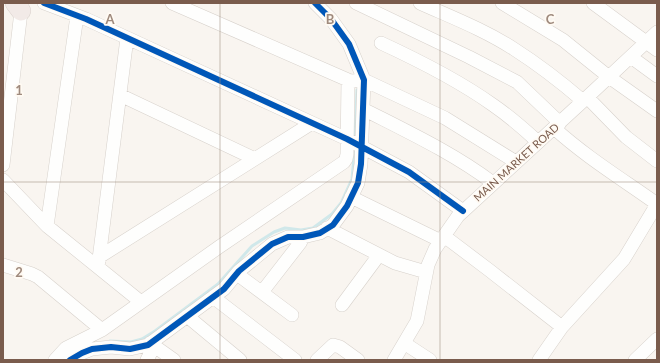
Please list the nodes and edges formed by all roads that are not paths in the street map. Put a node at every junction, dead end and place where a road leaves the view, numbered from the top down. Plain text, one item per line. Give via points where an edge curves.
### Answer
1 (44, 3) edge
2 (172, 3) edge
3 (315, 3) edge
4 (356, 3) edge
5 (420, 3) edge
6 (502, 3) edge
7 (593, 3) edge
8 (19, 6) edge
9 (77, 16) junction
10 (657, 32) edge
11 (127, 38) junction
12 (646, 42) junction
13 (381, 43) dead end
14 (657, 50) edge
15 (631, 57) junction
16 (657, 76) edge
17 (609, 77) junction
18 (356, 81) junction
19 (120, 95) junction
20 (585, 99) junction
21 (363, 109) junction
22 (657, 111) edge
23 (312, 123) junction
24 (557, 126) junction
25 (538, 142) junction
26 (355, 144) junction
27 (255, 159) junction
28 (657, 161) edge
29 (516, 162) junction
30 (3, 165) edge
31 (3, 180) edge
32 (493, 183) junction
33 (351, 197) junction
34 (657, 204) edge
35 (462, 211) junction
36 (47, 226) junction
37 (327, 228) junction
38 (303, 237) junction
39 (442, 238) junction
40 (379, 255) junction
41 (99, 262) junction
42 (3, 265) edge
43 (426, 272) junction
44 (237, 274) junction
45 (262, 292) junction
46 (213, 297) junction
47 (141, 302) junction
48 (342, 305) dead end
49 (292, 315) dead end
50 (187, 316) junction
51 (562, 327) junction
52 (102, 330) junction
53 (657, 338) edge
54 (404, 343) junction
55 (152, 344) junction
56 (396, 359) edge
57 (55, 360) edge
58 (70, 360) edge
59 (147, 360) edge
60 (174, 360) edge
61 (240, 360) edge
62 (295, 360) edge
63 (316, 360) edge
64 (358, 360) edge
65 (430, 360) edge
66 (539, 360) edge
67 (635, 360) edge

1 - 9 street
2 - 18 street
3 - 18 street via 332,19 350,44
4 - 24 street via 516,82
5 - 20 street via 514,48
6 - 17 street via 563,40
7 - 12 street
8 - 30 street
9 - 11 street
9 - 36 street
10 - 12 street, MAIN MARKET ROAD
11 - 19 street
11 - 23 street
12 - 14 street
12 - 15 street, MAIN MARKET ROAD
13 - 25 street via 469,89 494,105
15 - 16 street
15 - 17 street, MAIN MARKET ROAD
17 - 20 street, MAIN MARKET ROAD
17 - 22 street
18 - 21 street
18 - 26 street
18 - 29 street via 445,118
19 - 27 street
19 - 41 street
20 - 24 street, MAIN MARKET ROAD
20 - 28 street via 626,137
21 - 26 street
21 - 32 street via 433,144 474,168
23 - 26 street
23 - 27 street
24 - 25 street, MAIN MARKET ROAD
24 - 34 street via 596,163
25 - 29 street, MAIN MARKET ROAD
26 - 33 street via 361,164 358,183
26 - 35 street via 409,172
26 - 47 street via 337,168
27 - 41 street
29 - 32 street, MAIN MARKET ROAD
31 - 36 street
32 - 35 street, MAIN MARKET ROAD
33 - 37 street via 347,206
33 - 39 street
34 - 51 street via 624,259
35 - 39 street, MAIN MARKET ROAD
36 - 41 street
37 - 38 street via 320,233
37 - 40 street
38 - 44 street via 288,237 272,244
38 - 45 street
39 - 43 street, MAIN MARKET ROAD
39 - 51 street via 489,270
40 - 43 street via 395,263
40 - 48 street
41 - 47 street
42 - 52 street via 32,274
43 - 54 street, MAIN MARKET ROAD via 417,322
44 - 45 street
44 - 46 street
45 - 49 street
46 - 50 street
46 - 62 street
47 - 52 street
50 - 55 street
50 - 61 street
51 - 66 street
52 - 57 street via 66,348
53 - 67 street
54 - 56 street, MAIN MARKET ROAD
54 - 65 street
55 - 58 street via 130,349 92,349
55 - 59 street
55 - 60 street
63 - 64 street via 333,346 340,347

